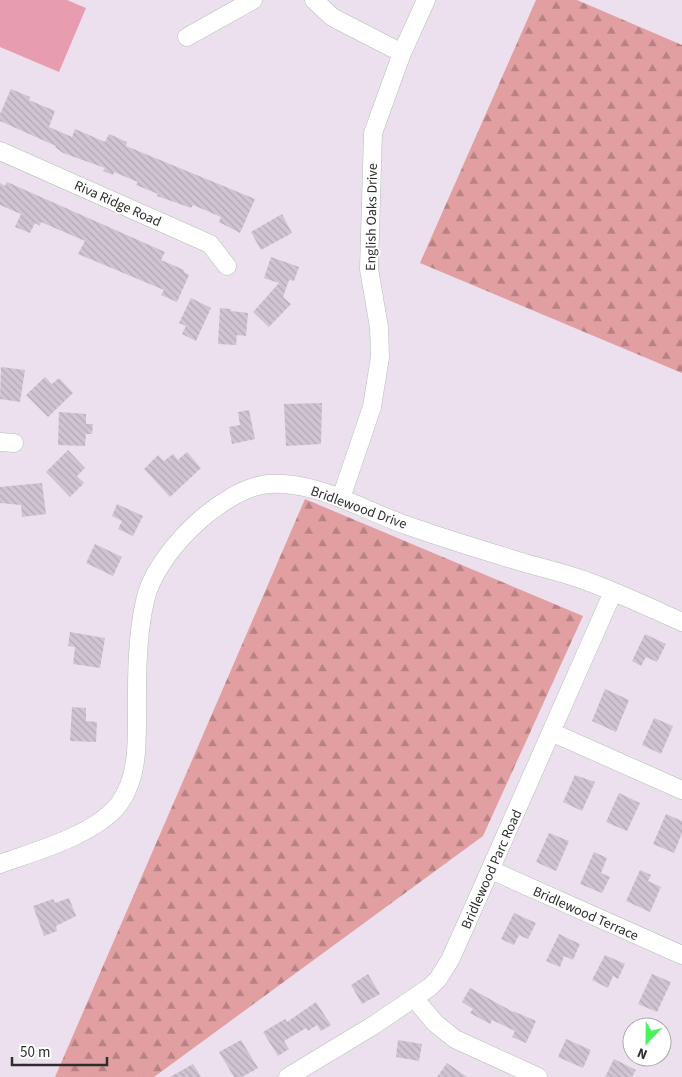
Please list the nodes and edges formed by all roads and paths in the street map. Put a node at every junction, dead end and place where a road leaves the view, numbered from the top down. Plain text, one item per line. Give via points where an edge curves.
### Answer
1 (253, 0) edge
2 (314, 0) edge
3 (426, 0) edge
4 (187, 38) dead end
5 (402, 53) junction
6 (0, 151) edge
7 (227, 266) dead end
8 (341, 498) junction
9 (613, 592) junction
10 (682, 622) edge
11 (551, 732) junction
12 (682, 790) edge
13 (0, 864) edge
14 (491, 870) junction
15 (682, 955) edge
16 (414, 998) junction
17 (288, 1077) edge
18 (538, 1077) edge

1 - 4 street
2 - 5 street via 332,17
3 - 5 street, English Oaks Drive
5 - 8 street, English Oaks Drive via 373,133 369,270 380,357 372,407
6 - 7 street, Riva Ridge Road via 210,244
8 - 9 street, Bridlewood Drive via 404,524
8 - 13 street, Bridlewood Drive via 313,489 271,484 255,486 206,515 166,556 153,576 145,600 137,667 135,753 125,794 114,810 91,827
9 - 10 street, Bridlewood Drive
9 - 11 street, Bridlewood Parc Road
11 - 12 street
11 - 14 street, Bridlewood Parc Road
14 - 15 street, Bridlewood Terrace
14 - 16 street, Bridlewood Parc Road via 450,960 438,979
16 - 17 street, Bridlewood Parc Road
16 - 18 street via 435,1023 455,1039

